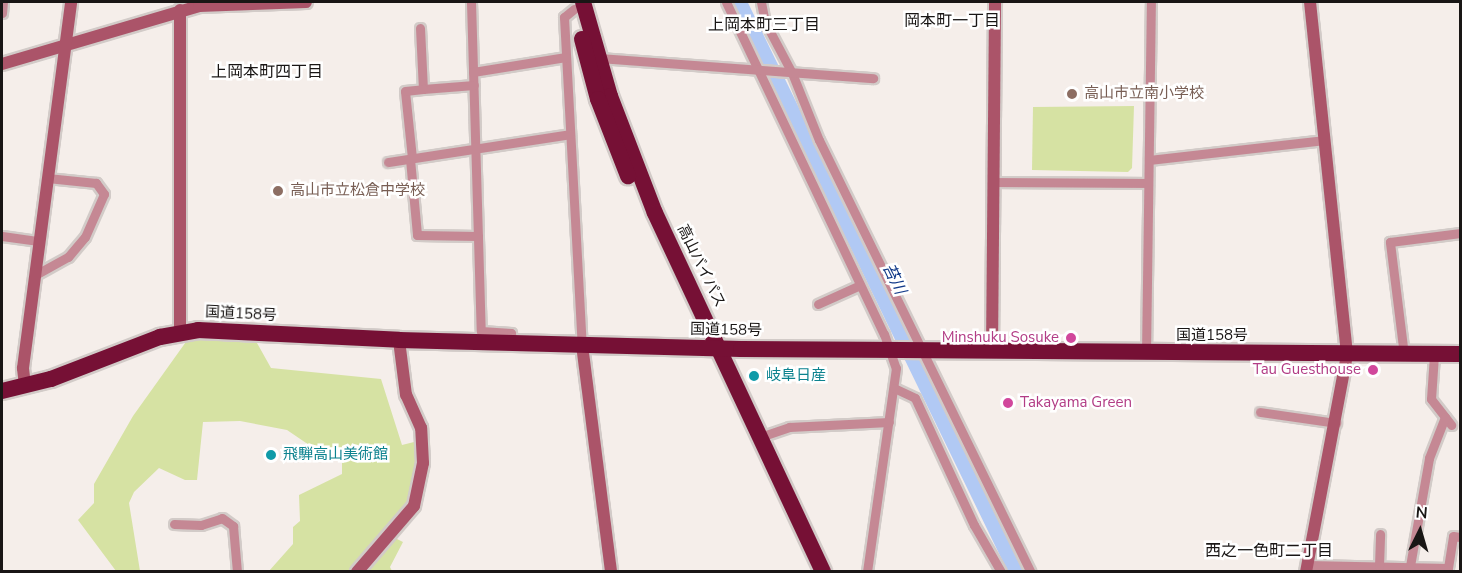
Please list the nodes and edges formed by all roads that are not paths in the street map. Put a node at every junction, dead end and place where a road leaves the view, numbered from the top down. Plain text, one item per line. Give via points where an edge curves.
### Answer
1 (3, 2) edge
2 (71, 2) edge
3 (306, 2) edge
4 (471, 2) edge
5 (726, 2) edge
6 (761, 2) edge
7 (995, 2) edge
8 (1151, 2) edge
9 (1310, 2) edge
10 (576, 4) edge
11 (180, 10) junction
12 (2, 13) edge
13 (420, 28) dead end
14 (65, 46) junction
15 (566, 57) junction
16 (599, 58) junction
17 (2, 64) edge
18 (758, 70) junction
19 (473, 72) junction
20 (789, 72) junction
21 (873, 78) dead end
22 (474, 86) junction
23 (423, 89) junction
24 (570, 134) junction
25 (1325, 140) junction
26 (476, 148) junction
27 (411, 159) junction
28 (1149, 160) junction
29 (388, 162) dead end
30 (47, 178) junction
31 (993, 182) junction
32 (1148, 183) junction
33 (1461, 233) edge
34 (2, 236) edge
35 (478, 236) junction
36 (39, 241) junction
37 (35, 275) junction
38 (860, 285) junction
39 (818, 304) dead end
40 (180, 332) junction
41 (399, 340) junction
42 (512, 343) junction
43 (582, 345) junction
44 (715, 348) junction
45 (892, 350) junction
46 (922, 350) junction
47 (992, 351) junction
48 (1146, 354) junction
49 (1347, 354) junction
50 (1461, 354) edge
51 (1404, 355) junction
52 (1434, 355) junction
53 (25, 386) junction
54 (894, 387) junction
55 (2, 391) edge
56 (1260, 412) dead end
57 (1445, 417) junction
58 (889, 422) junction
59 (1336, 423) junction
60 (1451, 425) dead end
61 (763, 436) junction
62 (174, 524) dead end
63 (1380, 534) dead end
64 (1461, 537) edge
65 (1379, 566) junction
66 (1410, 566) junction
67 (1307, 568) edge
68 (237, 572) edge
69 (357, 572) edge
70 (611, 572) edge
71 (811, 572) edge
72 (823, 572) edge
73 (867, 572) edge
74 (1001, 572) edge
75 (1030, 572) edge

1 - 12 street
2 - 14 street
3 - 11 street via 224,3
4 - 19 street
5 - 18 street
6 - 20 street via 765,22
7 - 31 street
8 - 28 street
9 - 25 street
10 - 15 street via 564,17
10 - 16 highway, 高山バイパス
10 - 44 highway, 高山バイパス via 611,135 641,210
11 - 14 street
11 - 40 street
13 - 23 street
14 - 17 street
14 - 30 street
15 - 19 street
15 - 24 street
16 - 18 street
16 - 44 highway, 高山バイパス via 655,213
18 - 20 street
18 - 38 street
19 - 22 street
20 - 21 street
20 - 46 street
22 - 23 street
22 - 26 street
23 - 27 street via 405,91
24 - 26 street
24 - 43 street
25 - 28 street
25 - 49 street
26 - 27 street
26 - 35 street
27 - 29 street
27 - 35 street via 417,235
28 - 32 street
30 - 36 street
30 - 37 street via 96,183 104,194 85,237 68,256
31 - 32 street
31 - 47 street
32 - 48 street
33 - 51 street via 1390,242
34 - 36 street
35 - 42 street via 481,331 511,333
36 - 37 street
37 - 53 street via 23,368
38 - 39 street
38 - 45 street
40 - 41 highway, 国道158号
40 - 53 highway, 国道158号
41 - 42 highway, 国道158号
41 - 69 street via 406,395 421,428 423,463 414,506
42 - 43 highway, 国道158号
43 - 44 highway, 国道158号
43 - 70 street
44 - 45 highway, 国道158号
44 - 61 highway, 高山バイパス
44 - 71 highway, 高山バイパス
45 - 46 highway, 国道158号
45 - 54 street via 896,368
46 - 47 highway, 国道158号
46 - 75 street
47 - 48 highway, 国道158号
48 - 49 highway, 国道158号
49 - 51 highway, 国道158号
49 - 59 street
50 - 52 highway, 国道158号
51 - 52 highway, 国道158号
52 - 57 street via 1431,399
53 - 55 highway, 国道158号
54 - 58 street
54 - 74 street via 915,398 979,536
56 - 59 street
57 - 60 street
57 - 66 street via 1428,463
58 - 61 street via 789,428
58 - 73 street
59 - 67 street
61 - 72 highway, 高山バイパス
62 - 68 street via 201,525 222,518 232,526
63 - 65 street
64 - 66 street via 1453,536 1448,568
65 - 66 street
65 - 67 street

